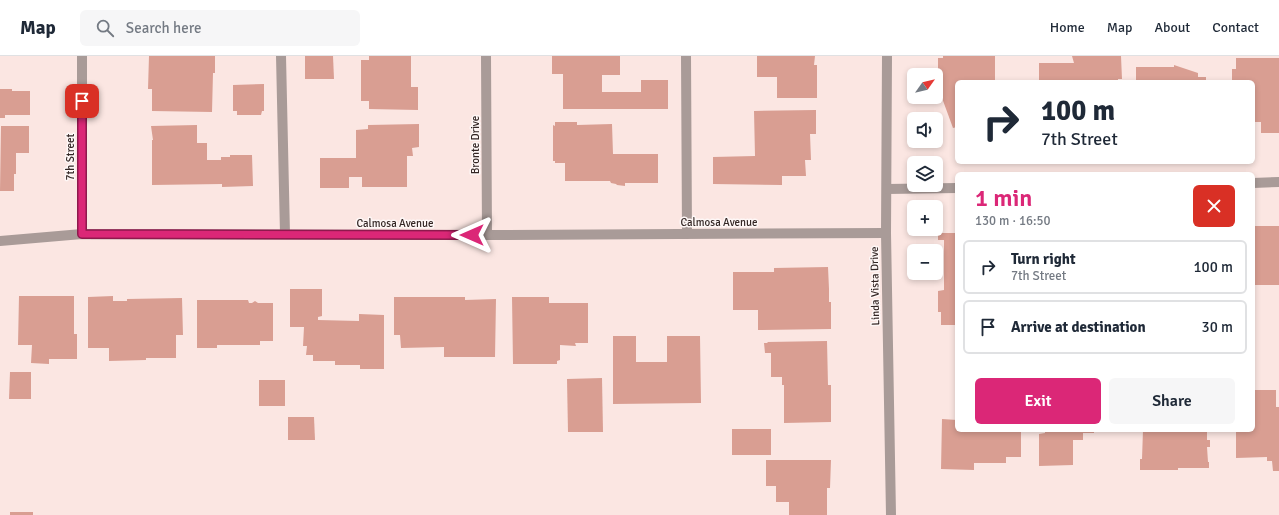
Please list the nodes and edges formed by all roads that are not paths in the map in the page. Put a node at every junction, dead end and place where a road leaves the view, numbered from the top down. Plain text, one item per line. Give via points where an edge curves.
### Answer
1 (82, 56) edge
2 (281, 56) edge
3 (486, 56) edge
4 (686, 56) edge
5 (887, 56) edge
6 (1279, 182) edge
7 (1255, 183) edge
8 (955, 188) edge
9 (887, 189) junction
10 (886, 233) junction
11 (82, 234) junction
12 (285, 234) junction
13 (687, 234) junction
14 (487, 235) junction
15 (0, 241) edge
16 (890, 515) edge

1 - 11 street, 7th Street
2 - 12 street
3 - 14 street, Bronte Drive
4 - 13 street
5 - 9 street, Linda Vista Drive
6 - 7 street
8 - 9 street
9 - 10 street, Linda Vista Drive
10 - 13 street, Calmosa Avenue
10 - 16 street, Linda Vista Drive
11 - 12 street, Calmosa Avenue
11 - 15 street, Calmosa Avenue
12 - 14 street, Calmosa Avenue
13 - 14 street, Calmosa Avenue

